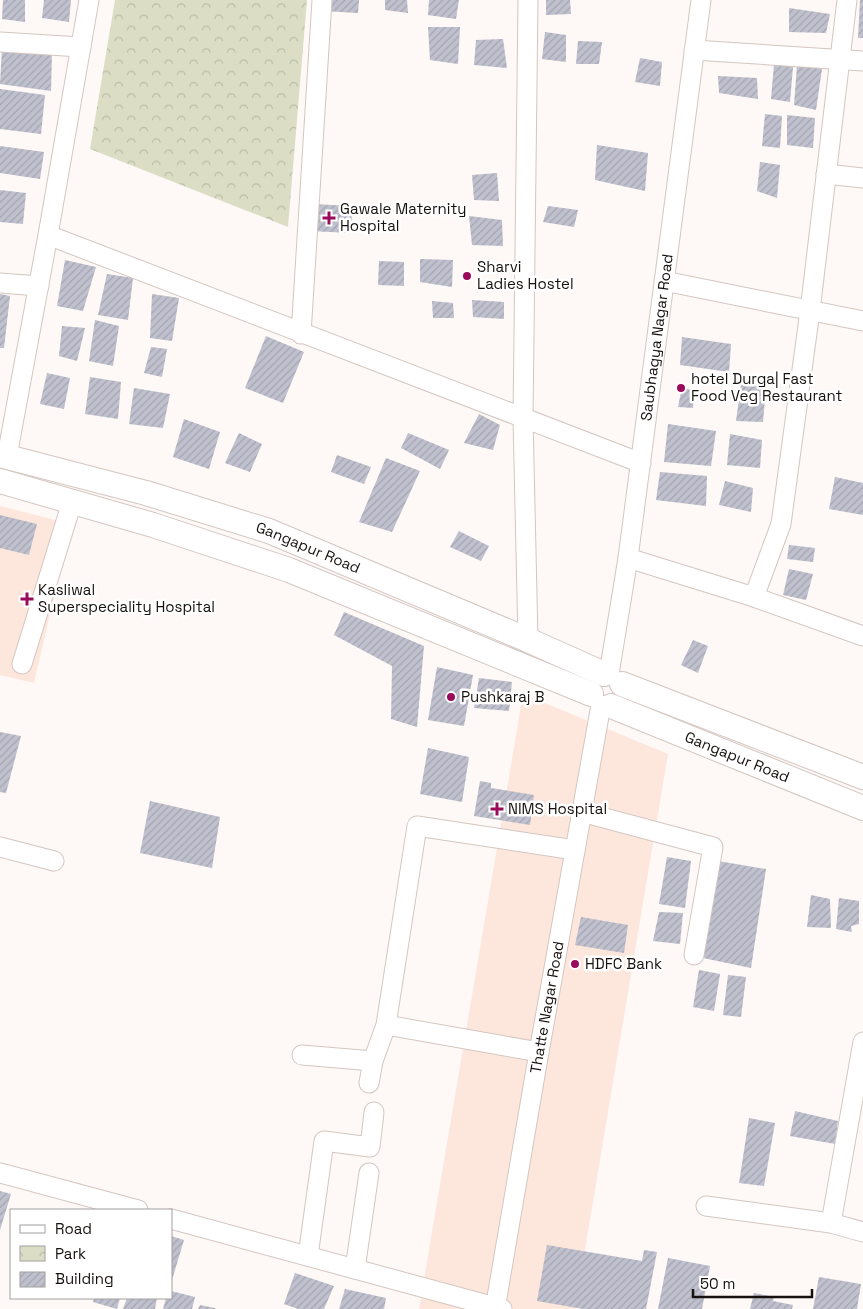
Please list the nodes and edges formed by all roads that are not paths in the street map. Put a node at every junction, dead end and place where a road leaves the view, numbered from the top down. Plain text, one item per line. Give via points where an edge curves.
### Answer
1 (89, 0) edge
2 (322, 0) edge
3 (528, 0) edge
4 (700, 0) edge
5 (847, 0) edge
6 (0, 42) edge
7 (81, 47) junction
8 (694, 50) junction
9 (840, 58) junction
10 (863, 61) edge
11 (826, 174) junction
12 (863, 178) edge
13 (48, 235) junction
14 (664, 281) junction
15 (0, 283) edge
16 (39, 286) junction
17 (810, 311) junction
18 (863, 321) edge
19 (301, 334) junction
20 (523, 418) junction
21 (4, 456) edge
22 (641, 463) junction
23 (0, 481) edge
24 (72, 502) junction
25 (628, 558) junction
26 (754, 597) junction
27 (863, 636) edge
28 (528, 640) junction
29 (22, 664) dead end
30 (612, 677) junction
31 (601, 702) junction
32 (863, 777) edge
33 (863, 808) edge
34 (582, 812) junction
35 (0, 847) edge
36 (575, 850) junction
37 (54, 861) dead end
38 (694, 955) dead end
39 (386, 1025) junction
40 (863, 1042) edge
41 (539, 1052) junction
42 (302, 1055) dead end
43 (373, 1062) junction
44 (369, 1083) dead end
45 (374, 1112) dead end
46 (0, 1173) edge
47 (369, 1173) dead end
48 (706, 1206) dead end
49 (134, 1209) edge
50 (172, 1219) edge
51 (830, 1223) junction
52 (863, 1232) edge
53 (308, 1256) junction
54 (355, 1269) junction
55 (498, 1308) edge

1 - 7 street
2 - 19 street
3 - 20 street
4 - 8 street, Saubhagya Nagar Road
5 - 9 street
6 - 7 street
7 - 13 street
8 - 9 street
8 - 14 street, Saubhagya Nagar Road
9 - 10 street
9 - 11 street
11 - 12 street
11 - 17 street
13 - 16 street
13 - 19 street
14 - 17 street
14 - 22 street, Saubhagya Nagar Road
15 - 16 street
16 - 21 street
17 - 18 street
17 - 26 street via 781,524
19 - 20 street
20 - 22 street
20 - 28 street
21 - 28 main road, Gangapur Road via 146,493 269,530
22 - 25 street, Saubhagya Nagar Road
23 - 24 main road, Gangapur Road
24 - 29 street
24 - 31 main road, Gangapur Road via 289,570
25 - 26 street
25 - 30 street, Saubhagya Nagar Road
26 - 27 street
28 - 30 main road, Gangapur Road
30 - 31 main road via 599,676 592,684
30 - 32 main road, Gangapur Road
31 - 33 main road, Gangapur Road
31 - 34 street, Thatte Nagar Road
34 - 36 street, Thatte Nagar Road
34 - 38 street via 713,846
35 - 37 street
36 - 39 street via 417,826
36 - 41 street, Thatte Nagar Road
39 - 41 street
39 - 43 street
40 - 51 street
41 - 55 street, Thatte Nagar Road
42 - 43 street
43 - 44 street
45 - 53 street via 370,1147 324,1141
46 - 49 street
47 - 54 street
48 - 51 street
50 - 53 street
51 - 52 street
53 - 54 street
54 - 55 street

